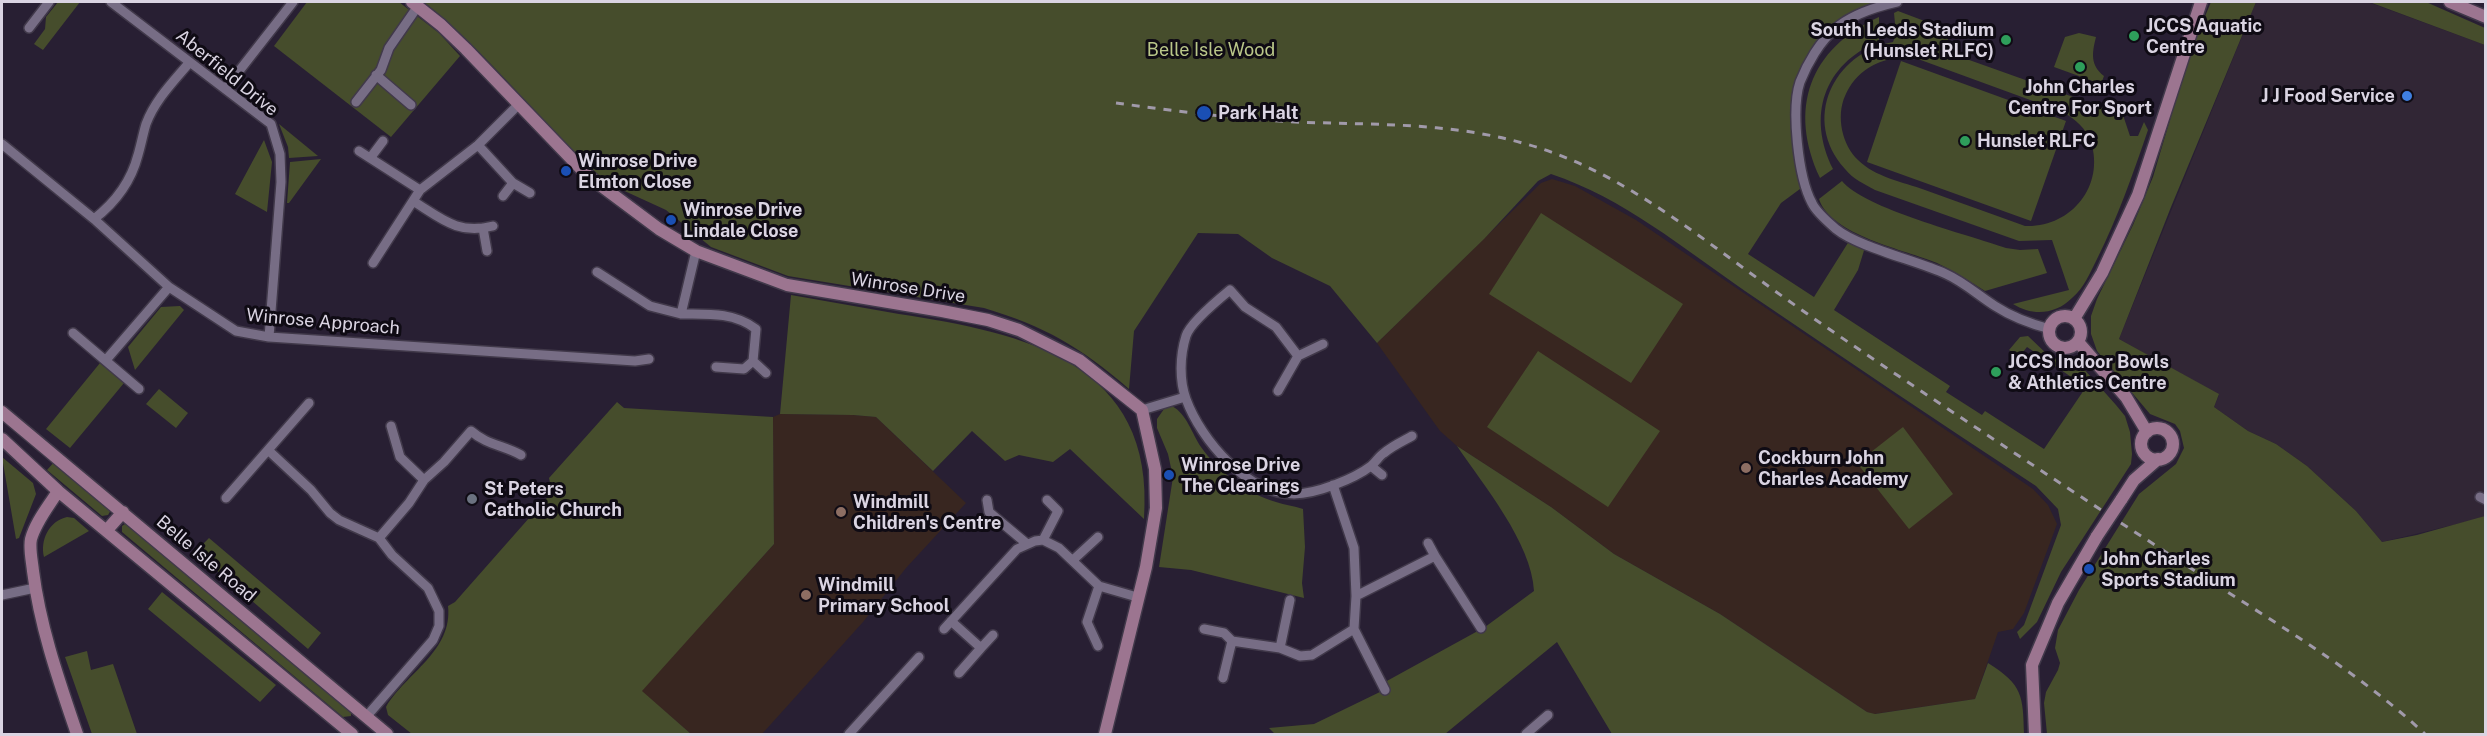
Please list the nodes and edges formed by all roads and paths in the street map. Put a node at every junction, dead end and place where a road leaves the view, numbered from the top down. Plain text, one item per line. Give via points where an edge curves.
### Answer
1 (49, 2) edge
2 (111, 2) edge
3 (293, 2) edge
4 (1897, 2) edge
5 (2201, 2) edge
6 (2450, 2) edge
7 (415, 4) edge
8 (2486, 17) edge
9 (29, 28) dead end
10 (189, 63) junction
11 (376, 75) junction
12 (225, 88) junction
13 (356, 102) dead end
14 (411, 105) dead end
15 (519, 105) junction
16 (383, 141) dead end
17 (2, 144) edge
18 (478, 145) junction
19 (359, 151) dead end
20 (371, 157) junction
21 (513, 183) junction
22 (420, 190) junction
23 (530, 193) dead end
24 (503, 196) dead end
25 (413, 201) junction
26 (94, 219) junction
27 (696, 250) junction
28 (487, 251) dead end
29 (373, 264) dead end
30 (597, 272) dead end
31 (1222, 281) dead end
32 (170, 286) junction
33 (1230, 290) junction
34 (681, 314) junction
35 (2074, 319) junction
36 (2050, 329) junction
37 (73, 333) dead end
38 (269, 337) junction
39 (2078, 342) junction
40 (1323, 344) dead end
41 (1298, 356) junction
42 (649, 359) dead end
43 (106, 360) junction
44 (635, 361) junction
45 (753, 361) junction
46 (716, 367) dead end
47 (766, 372) dead end
48 (636, 373) dead end
49 (139, 389) dead end
50 (1278, 391) dead end
51 (1185, 397) junction
52 (309, 403) dead end
53 (1142, 410) junction
54 (2, 412) edge
55 (391, 426) dead end
56 (2146, 432) junction
57 (28, 434) junction
58 (1412, 436) dead end
59 (2, 439) edge
60 (2143, 449) junction
61 (15, 450) junction
62 (268, 450) junction
63 (521, 455) dead end
64 (2158, 459) junction
65 (1371, 466) junction
66 (1382, 475) dead end
67 (424, 480) junction
68 (2134, 480) junction
69 (1333, 485) junction
70 (58, 491) junction
71 (226, 498) dead end
72 (987, 500) dead end
73 (1047, 500) dead end
74 (123, 512) junction
75 (107, 530) junction
76 (1098, 537) dead end
77 (379, 538) junction
78 (1043, 540) junction
79 (1026, 543) junction
80 (1428, 543) dead end
81 (1436, 556) junction
82 (1073, 560) junction
83 (1099, 586) junction
84 (35, 588) junction
85 (2, 595) edge
86 (1356, 596) junction
87 (1137, 597) junction
88 (1290, 600) dead end
89 (951, 621) junction
90 (1481, 628) dead end
91 (944, 629) dead end
92 (1204, 629) dead end
93 (1354, 629) junction
94 (993, 635) dead end
95 (1232, 642) junction
96 (1098, 646) dead end
97 (981, 648) junction
98 (1280, 648) junction
99 (919, 657) dead end
100 (958, 673) dead end
101 (1223, 678) dead end
102 (1385, 690) dead end
103 (1548, 715) dead end
104 (366, 717) junction
105 (1536, 726) junction
106 (1527, 734) edge
107 (77, 735) edge
108 (352, 735) edge
109 (387, 735) edge
110 (849, 735) edge
111 (1105, 735) edge
112 (1542, 735) edge
113 (2035, 735) edge

1 - 9 street
2 - 10 street, Aberfield Drive
3 - 12 street
4 - 36 street via 1854,16 1834,29 1815,53 1800,83 1796,128 1804,186 1813,206 1851,238 1948,275 1998,308
5 - 35 street via 2138,195 2102,273
6 - 8 street
7 - 11 street
7 - 15 street, Winrose Drive via 441,25
10 - 12 street, Aberfield Drive
10 - 26 street via 162,94 147,123 127,184 112,205
11 - 13 street
11 - 14 street
12 - 38 street, Aberfield Drive via 271,124 280,154
15 - 18 street
15 - 27 street, Winrose Drive via 597,184 659,229
16 - 20 street
17 - 26 street, Winrose Approach
18 - 21 street
18 - 22 street
19 - 20 street
20 - 22 street
21 - 23 street
21 - 24 street
22 - 25 street
25 - 28 street via 466,230 488,227
25 - 29 street
26 - 32 street, Winrose Approach
27 - 34 street
27 - 53 street, Winrose Drive via 787,285 942,311 1019,330 1079,360
30 - 34 street via 650,306
31 - 33 street
32 - 38 street, Winrose Approach via 236,331
32 - 43 street
33 - 41 street via 1245,307 1276,327
33 - 51 street via 1186,333 1180,364
34 - 45 street via 720,314 746,321 756,329
35 - 36 street via 2060,318
35 - 39 street via 2081,329
36 - 39 street via 2056,346 2070,348
37 - 43 street
38 - 44 street, Winrose Approach
39 - 56 street via 2126,397
40 - 41 street
41 - 50 street
42 - 44 street, Winrose Approach
43 - 49 street
44 - 48 street
45 - 46 street via 744,369
45 - 47 street
51 - 53 street
51 - 69 street via 1214,448 1254,482 1294,494
52 - 62 street
53 - 87 street via 1155,469 1156,508
54 - 57 street, Belle Isle Road
55 - 67 street via 400,457
56 - 60 street
56 - 64 street via 2161,428 2172,438 2170,452
57 - 61 street
57 - 74 street, Belle Isle Road
58 - 65 street via 1384,452
59 - 61 street
60 - 64 street via 2148,457
60 - 68 street
61 - 70 street
62 - 71 street
62 - 77 street via 330,513
63 - 67 street via 485,442 471,431
64 - 68 street
65 - 66 street
65 - 69 street
67 - 77 street
68 - 113 street, bridge via 2058,603 2032,665
69 - 86 street via 1354,548
70 - 75 street
70 - 84 street via 31,541
72 - 79 street via 989,512
73 - 78 street via 1058,511
74 - 75 street
74 - 104 street, Belle Isle Road
75 - 108 street
76 - 82 street
77 - 104 street via 428,588 435,600 440,626 433,640
78 - 79 street
78 - 82 street
79 - 89 street
80 - 81 street
81 - 86 street
81 - 90 street
82 - 83 street
83 - 87 street
83 - 96 street via 1087,622
84 - 85 street
84 - 107 street via 47,643
86 - 93 street
87 - 111 street
88 - 98 street
89 - 91 street
89 - 97 street
92 - 95 street via 1224,633
93 - 98 street via 1312,655 1300,656
93 - 102 street
94 - 97 street
95 - 98 street
95 - 101 street
97 - 100 street
99 - 110 street
103 - 105 street
104 - 109 street, Belle Isle Road
105 - 106 street
105 - 112 street

